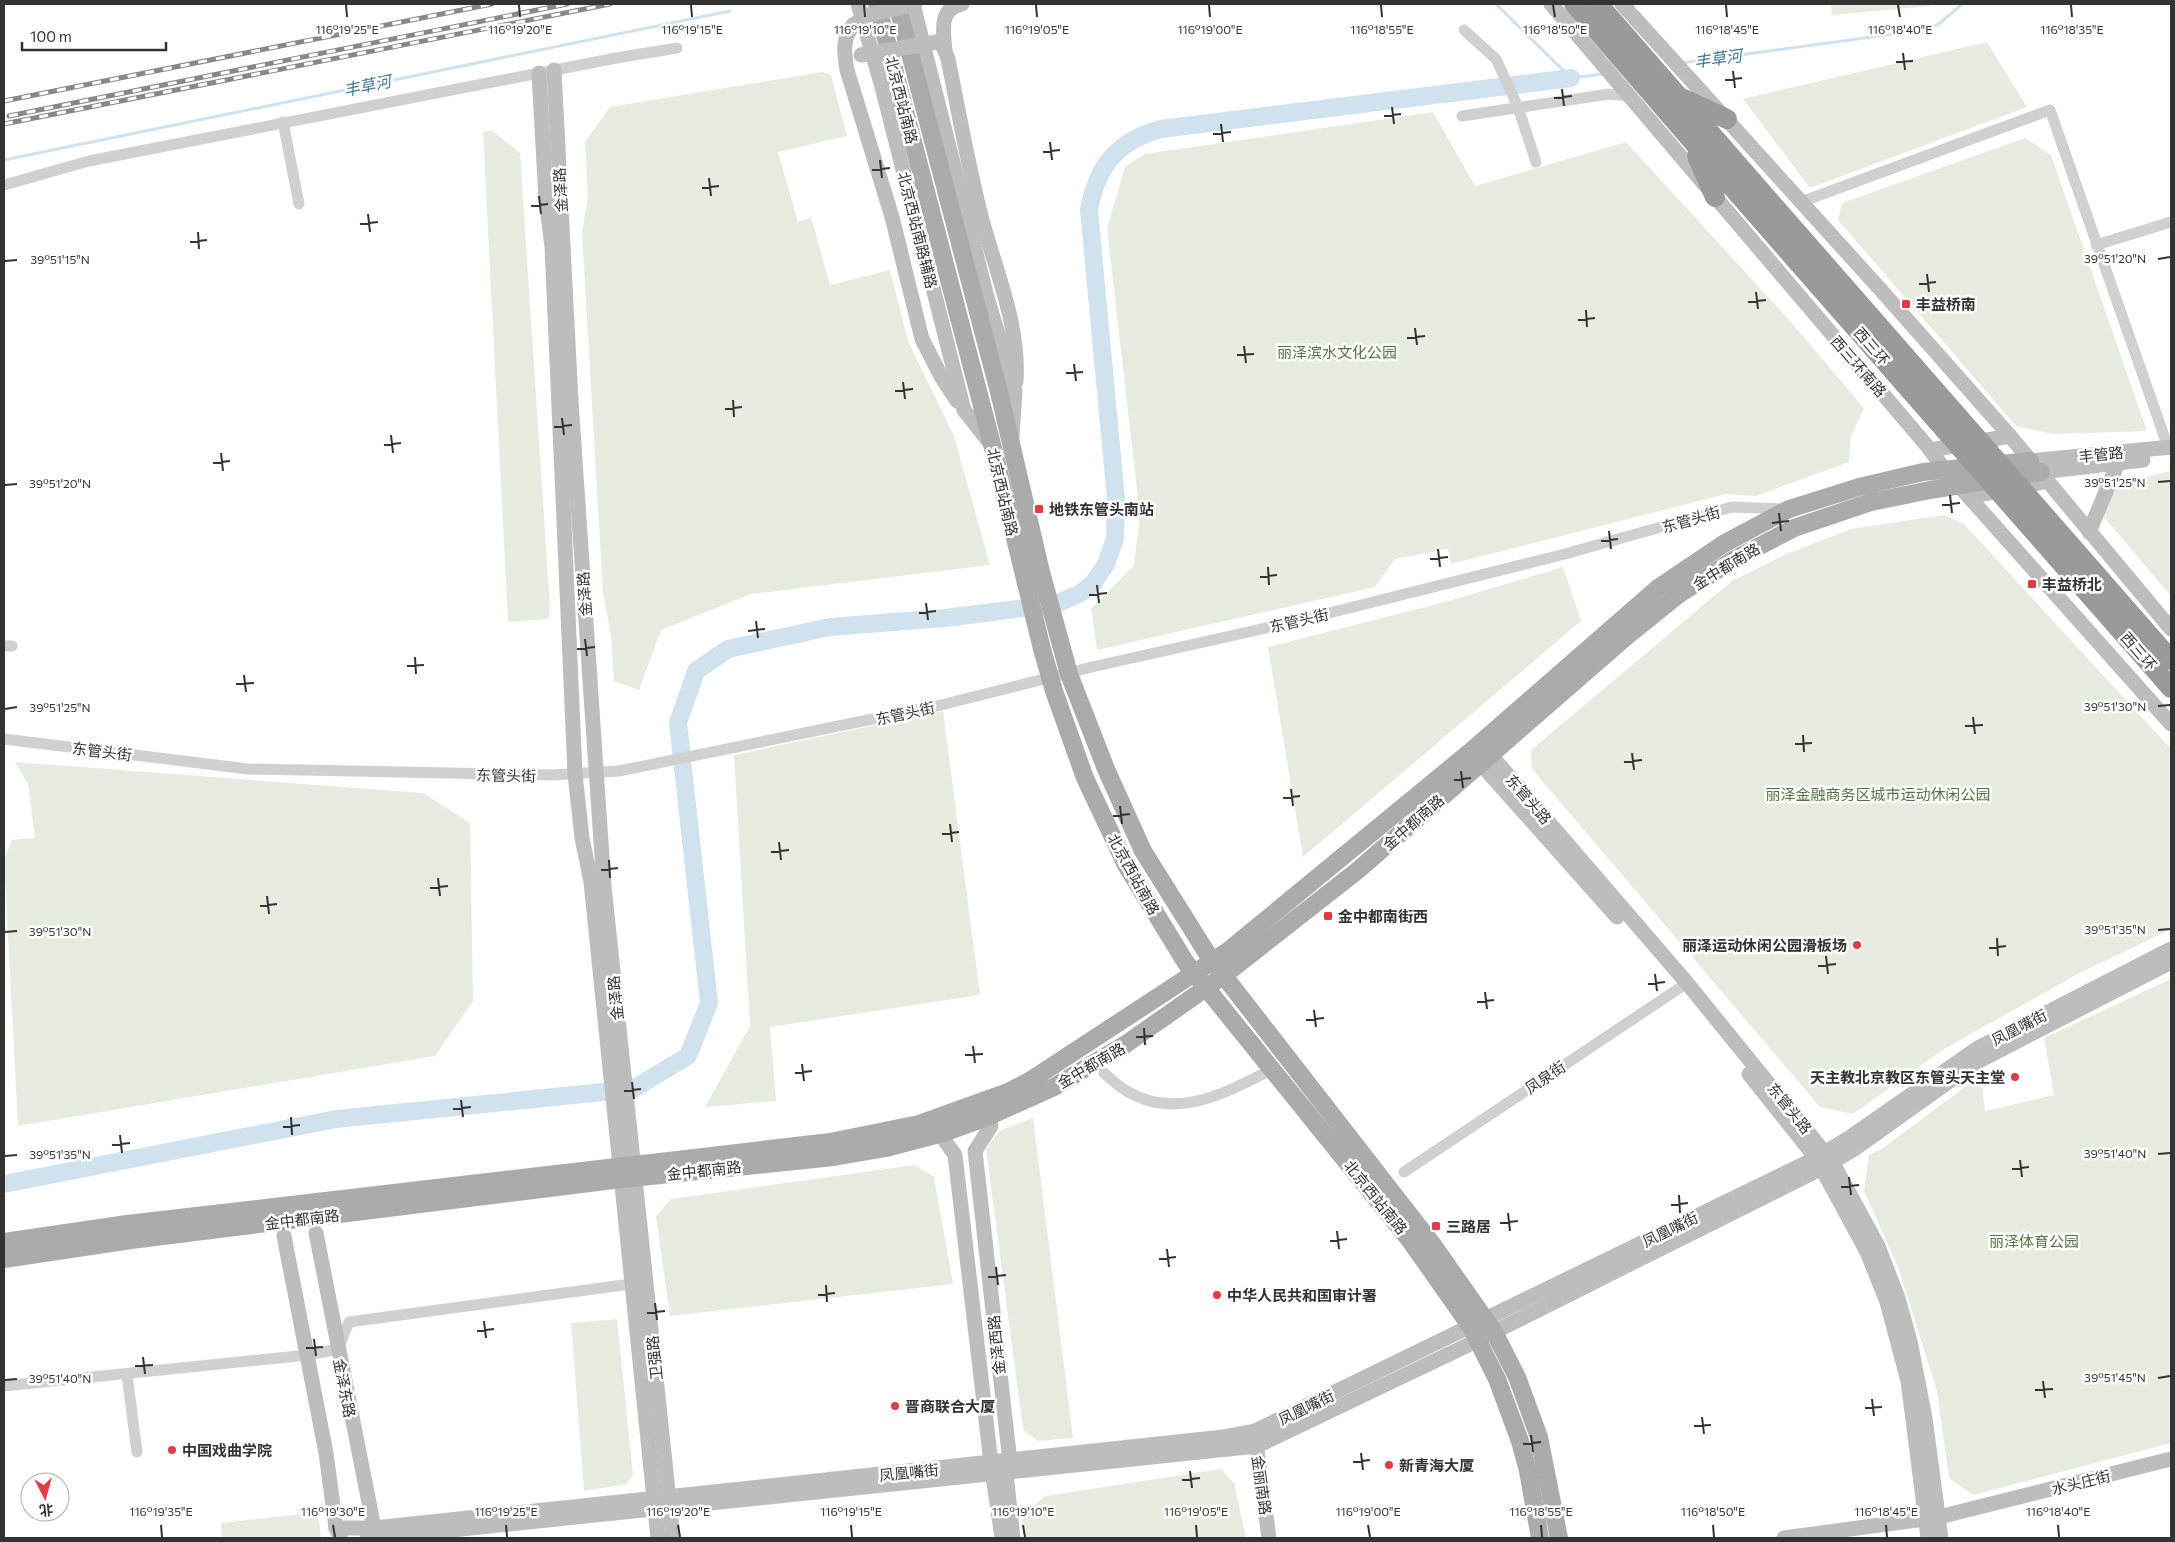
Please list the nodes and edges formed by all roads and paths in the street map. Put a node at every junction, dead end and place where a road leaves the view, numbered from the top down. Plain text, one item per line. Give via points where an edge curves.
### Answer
1 (858, 4) edge
2 (877, 4) edge
3 (897, 4) edge
4 (914, 4) edge
5 (962, 4) edge
6 (1551, 4) edge
7 (1574, 4) edge
8 (1598, 4) edge
9 (1622, 4) edge
10 (1464, 30) dead end
11 (941, 46) junction
12 (677, 48) dead end
13 (846, 66) junction
14 (554, 70) junction
15 (1623, 71) junction
16 (539, 73) junction
17 (1629, 96) junction
18 (1678, 96) junction
19 (1518, 108) junction
20 (1462, 116) dead end
21 (1727, 119) junction
22 (283, 122) junction
23 (1690, 138) junction
24 (1536, 162) dead end
25 (4, 185) edge
26 (1746, 189) junction
27 (1715, 198) junction
28 (1800, 202) junction
29 (299, 204) dead end
30 (2171, 222) edge
31 (2096, 245) junction
32 (1015, 391) junction
33 (964, 410) junction
34 (2010, 436) junction
35 (1011, 445) junction
36 (993, 448) junction
37 (1931, 450) junction
38 (2170, 451) edge
39 (2118, 463) junction
40 (1945, 470) junction
41 (2039, 471) junction
42 (1964, 491) junction
43 (1789, 509) junction
44 (2089, 532) junction
45 (2171, 629) edge
46 (2171, 660) edge
47 (1069, 674) junction
48 (1050, 679) junction
49 (2171, 688) edge
50 (2171, 724) edge
51 (4, 739) edge
52 (1485, 758) junction
53 (595, 773) junction
54 (575, 774) junction
55 (2171, 949) edge
56 (2171, 962) edge
57 (1218, 969) junction
58 (1194, 974) junction
59 (1683, 985) junction
60 (1206, 988) junction
61 (614, 1057) junction
62 (1273, 1069) junction
63 (1104, 1073) dead end
64 (991, 1126) dead end
65 (945, 1141) dead end
66 (1824, 1160) junction
67 (628, 1171) junction
68 (1404, 1172) dead end
69 (316, 1232) dead end
70 (284, 1236) dead end
71 (4, 1242) edge
72 (4, 1259) edge
73 (631, 1284) junction
74 (1482, 1329) junction
75 (338, 1349) junction
76 (308, 1354) junction
77 (127, 1374) junction
78 (4, 1386) edge
79 (1252, 1439) junction
80 (137, 1452) dead end
81 (2171, 1459) edge
82 (1000, 1468) junction
83 (662, 1502) junction
84 (1932, 1519) junction
85 (338, 1533) edge
86 (374, 1533) edge
87 (362, 1538) edge
88 (658, 1538) edge
89 (673, 1538) edge
90 (1002, 1538) edge
91 (1013, 1538) edge
92 (1261, 1538) edge
93 (1269, 1538) edge
94 (1540, 1538) edge
95 (1559, 1538) edge
96 (1784, 1538) edge
97 (1928, 1538) edge
98 (1941, 1538) edge

1 - 33 street, 北京西站南路辅路
2 - 36 main road, 北京西站南路
3 - 35 main road, 北京西站南路
4 - 13 street, bridge via 869,16 853,25 843,46
4 - 32 street via 987,297
5 - 11 street via 954,5 946,12
6 - 15 street, 西三环南路 via 1602,63
7 - 15 highway, 西三环
8 - 18 highway, 西三环
9 - 21 street
10 - 19 street via 1496,59
11 - 13 street, bridge via 861,55
11 - 32 street via 979,209 1014,329 1017,359
12 - 14 street
13 - 33 street via 892,217 922,339 942,378
14 - 16 street
14 - 53 street, 金泽路
15 - 17 street, 西三环南路
15 - 23 highway, 西三环
16 - 22 street
16 - 54 street, 金泽路 via 552,246
17 - 19 street via 1609,94
17 - 27 street, 西三环南路
18 - 21 highway
18 - 26 highway, 西三环
19 - 20 street
19 - 24 street
21 - 28 street
22 - 25 street via 90,161
22 - 29 street
23 - 26 highway, 西三环
23 - 27 highway
26 - 46 highway, 西三环, bridge
26 - 49 highway, 西三环, bridge
27 - 37 street, 西三环南路
28 - 31 street via 2050,110
28 - 34 street
30 - 31 street
31 - 38 street
32 - 35 street
33 - 36 street, 北京西站南路辅路
34 - 37 street
34 - 41 street
35 - 47 main road, 北京西站南路
36 - 48 main road, 北京西站南路
37 - 40 street, 西三环南路
38 - 39 street, 丰管路
38 - 41 street, 丰管路
39 - 41 street, 丰管路
39 - 44 street
40 - 41 main road, 金中都南路
40 - 42 street, 西三环南路
40 - 43 main road, 金中都南路 via 1859,487
41 - 42 main road, 金中都南路
41 - 44 street
42 - 50 street, 西三环南路
42 - 52 main road, 金中都南路 via 1871,502 1794,528 1733,560 1678,596 1627,636
43 - 47 street, 东管头街 via 1732,507 1565,554 1297,622
43 - 57 main road, 金中都南路 via 1725,543 1658,588 1470,752 1239,943
44 - 45 street
47 - 48 street, 东管头街
47 - 57 main road, 北京西站南路 via 1106,769 1143,851
48 - 53 street, 东管头街 via 829,730
48 - 58 main road, 北京西站南路 via 1085,778 1126,865
51 - 54 street, 东管头街 via 248,769
52 - 57 main road, 金中都南路 via 1324,899
52 - 59 street, 东管头路
53 - 54 street, 东管头街
53 - 61 street, 金泽路
54 - 61 street, 金泽路
55 - 66 street, 凤凰嘴街 via 1978,1048
56 - 66 street, 凤凰嘴街 via 1974,1063
57 - 58 main road, 金中都南路
57 - 60 main road, 金中都南路
57 - 74 main road, 北京西站南路 via 1433,1245
58 - 60 main road, 北京西站南路
58 - 67 main road, 金中都南路 via 1031,1080 947,1115 887,1132
59 - 66 street, 东管头路
59 - 68 street, 凤泉街
60 - 62 main road, 北京西站南路
60 - 67 main road, 金中都南路 via 1126,1044 1054,1087 943,1133 834,1157
61 - 67 street, 金泽路
62 - 63 street via 1198,1103 1175,1104 1147,1100 1126,1091
62 - 74 main road, 北京西站南路
64 - 82 street, 金泽西路 via 975,1151
65 - 82 street, 金泽西路 via 955,1155
66 - 74 street, 凤凰嘴街
66 - 84 street, 东管头路 via 1887,1302 1908,1381
67 - 71 main road, 金中都南路 via 136,1222
67 - 72 main road, 金中都南路
67 - 73 street, 卫强路
67 - 83 street, 卫强路
69 - 75 street, 金泽东路
70 - 76 street, 金泽东路
73 - 75 street via 349,1322
73 - 83 street, 卫强路
74 - 79 street, 凤凰嘴街
74 - 94 main road, 北京西站南路 via 1520,1441
74 - 95 main road, 北京西站南路 via 1520,1384 1539,1437
75 - 76 street
75 - 86 street, 金泽东路
76 - 77 street
76 - 85 street, 金泽东路
77 - 78 street
77 - 80 street
79 - 82 street, 凤凰嘴街
79 - 92 street, 金丽南路
79 - 93 street, 金丽南路
81 - 84 street, 水头庄街
82 - 83 street, 凤凰嘴街
82 - 90 street, 金泽西路
82 - 91 street, 金泽西路
83 - 86 street, 凤凰嘴街
83 - 88 street, 卫强路
83 - 89 street, 卫强路
84 - 96 street, 水头庄街
84 - 97 street, 东管头路
84 - 98 street, 东管头路
85 - 86 street, 凤凰嘴街
86 - 87 street

